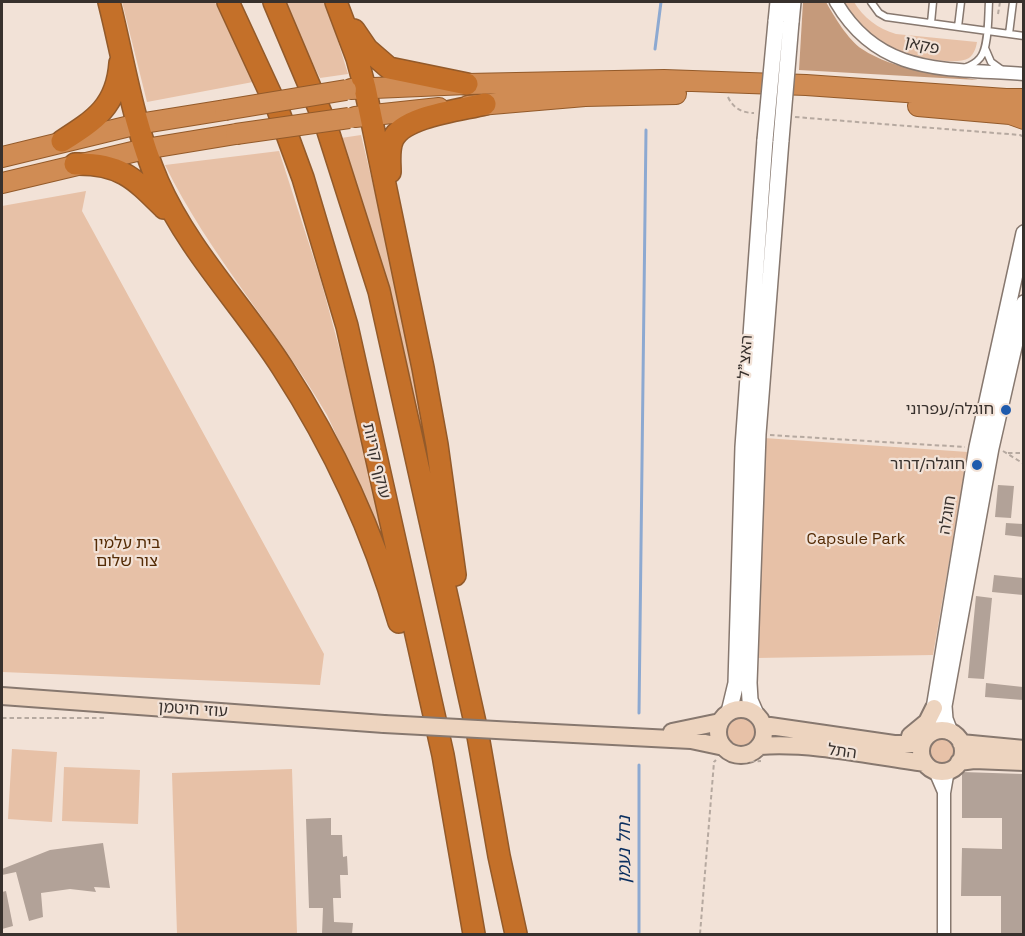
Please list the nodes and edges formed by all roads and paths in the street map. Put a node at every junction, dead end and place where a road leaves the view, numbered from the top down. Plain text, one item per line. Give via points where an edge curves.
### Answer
1 (109, 2) edge
2 (228, 2) edge
3 (274, 2) edge
4 (336, 2) edge
5 (778, 2) edge
6 (793, 2) edge
7 (836, 2) edge
8 (871, 2) edge
9 (933, 2) edge
10 (961, 2) edge
11 (989, 2) edge
12 (1013, 2) edge
13 (931, 23) junction
14 (958, 27) junction
15 (986, 31) junction
16 (1009, 34) junction
17 (1023, 36) edge
18 (121, 48) junction
19 (985, 48) junction
20 (961, 69) junction
21 (1007, 73) junction
22 (1023, 74) edge
23 (467, 84) junction
24 (355, 89) junction
25 (727, 94) junction
26 (1023, 99) edge
27 (485, 104) junction
28 (759, 114) dead end
29 (370, 115) junction
30 (794, 117) dead end
31 (1023, 119) edge
32 (138, 124) junction
33 (1023, 137) edge
34 (62, 141) junction
35 (145, 149) junction
36 (2, 156) edge
37 (75, 164) junction
38 (2, 183) edge
39 (182, 226) junction
40 (394, 226) junction
41 (1023, 234) edge
42 (1023, 303) edge
43 (758, 434) junction
44 (984, 448) junction
45 (1008, 453) junction
46 (1023, 453) edge
47 (1023, 464) edge
48 (2, 696) edge
49 (934, 708) junction
50 (725, 717) junction
51 (2, 718) edge
52 (112, 718) dead end
53 (759, 719) junction
54 (478, 736) junction
55 (623, 736) junction
56 (956, 737) junction
57 (926, 738) junction
58 (894, 744) junction
59 (760, 746) junction
60 (725, 748) junction
61 (1023, 749) edge
62 (1023, 762) edge
63 (942, 766) junction
64 (451, 802) junction
65 (474, 934) edge
66 (516, 934) edge
67 (700, 934) edge
68 (944, 934) edge

1 - 18 highway
2 - 64 highway, עוקף קריות via 278,110 303,178 347,326
3 - 54 highway via 326,125 379,291
4 - 23 highway via 367,49 389,68
4 - 24 highway via 357,58
5 - 50 street, האצ"ל, bridge via 743,447 736,683
6 - 43 street, האצ"ל, bridge
7 - 20 street, פקאן via 856,29 887,54 914,64
8 - 13 lane via 886,17
9 - 13 lane
10 - 14 lane
11 - 15 lane
12 - 16 lane
13 - 14 lane
14 - 15 lane
15 - 16 lane
15 - 19 lane
16 - 17 lane
18 - 32 highway
18 - 34 highway via 116,90 106,108
19 - 20 lane via 976,63
19 - 21 lane via 991,62
20 - 21 street, פקאן
21 - 22 street, פקאן
23 - 24 highway
23 - 26 highway via 734,82
24 - 29 highway
24 - 32 highway, bridge
25 - 27 highway via 617,95
25 - 28 path via 738,110
25 - 31 highway via 855,100 1010,114
27 - 29 highway
27 - 40 highway via 416,121 394,136 390,159
29 - 35 highway, bridge
29 - 40 highway
30 - 33 path
32 - 34 highway
32 - 35 highway
34 - 36 highway
35 - 37 highway
35 - 39 highway via 158,183
37 - 38 highway
37 - 39 highway via 91,164 138,181
39 - 64 highway via 281,366 349,484 394,604
40 - 54 highway via 437,446
41 - 44 street, חוגלה
42 - 44 street, חוגלה
43 - 44 path
43 - 53 street, האצ"ל via 748,683 750,700
44 - 45 path
44 - 49 street, חוגלה
44 - 56 street, חוגלה via 944,706 945,719
45 - 46 path
45 - 47 path
48 - 55 main road, עוזי חיטמן, bridge via 384,724
49 - 57 street, חוגלה
49 - 58 main road via 918,731
50 - 53 main road via 743,709
50 - 55 main road via 666,733
50 - 60 main road via 718,737
51 - 52 path
53 - 58 main road, התל
53 - 59 main road via 763,739
54 - 66 highway
55 - 60 main road via 691,740
56 - 57 main road via 943,730
56 - 61 main road
56 - 63 main road via 962,753
57 - 58 main road, התל
57 - 63 main road via 921,757
59 - 60 main road via 740,755
59 - 63 main road, התל via 812,748
60 - 67 path via 714,762
62 - 63 main road, התל via 974,760
63 - 68 street
64 - 65 highway, עוקף קריות

